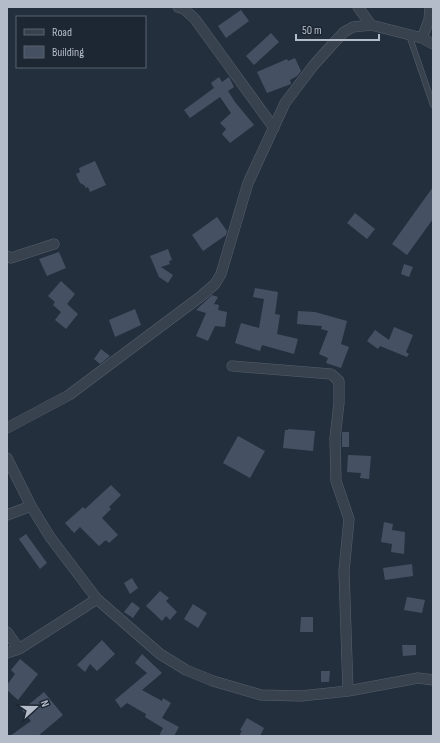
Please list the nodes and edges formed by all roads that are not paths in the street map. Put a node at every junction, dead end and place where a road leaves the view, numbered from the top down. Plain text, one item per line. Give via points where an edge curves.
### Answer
1 (178, 7) edge
2 (358, 7) edge
3 (430, 7) edge
4 (371, 25) junction
5 (409, 35) junction
6 (422, 38) junction
7 (433, 44) edge
8 (433, 105) edge
9 (274, 128) junction
10 (54, 244) dead end
11 (7, 256) edge
12 (232, 366) dead end
13 (7, 428) edge
14 (7, 458) edge
15 (31, 506) junction
16 (7, 515) edge
17 (97, 599) junction
18 (7, 632) edge
19 (19, 649) junction
20 (7, 653) edge
21 (433, 680) edge
22 (348, 691) junction

1 - 9 street via 194,19
2 - 4 street
3 - 6 street via 429,20
4 - 5 street
4 - 9 street via 353,27 344,32 285,103
5 - 6 street
5 - 8 lane
6 - 7 street
9 - 13 street via 248,183 221,274 215,284 69,395
10 - 11 street via 12,258
12 - 22 street via 331,374 339,381 334,438 336,481 349,520 344,571
14 - 15 street
15 - 16 street
15 - 17 street via 50,537
17 - 19 street
17 - 22 street via 160,654 186,670 213,681 260,694 301,696
18 - 19 street
19 - 20 street
21 - 22 street via 418,678

